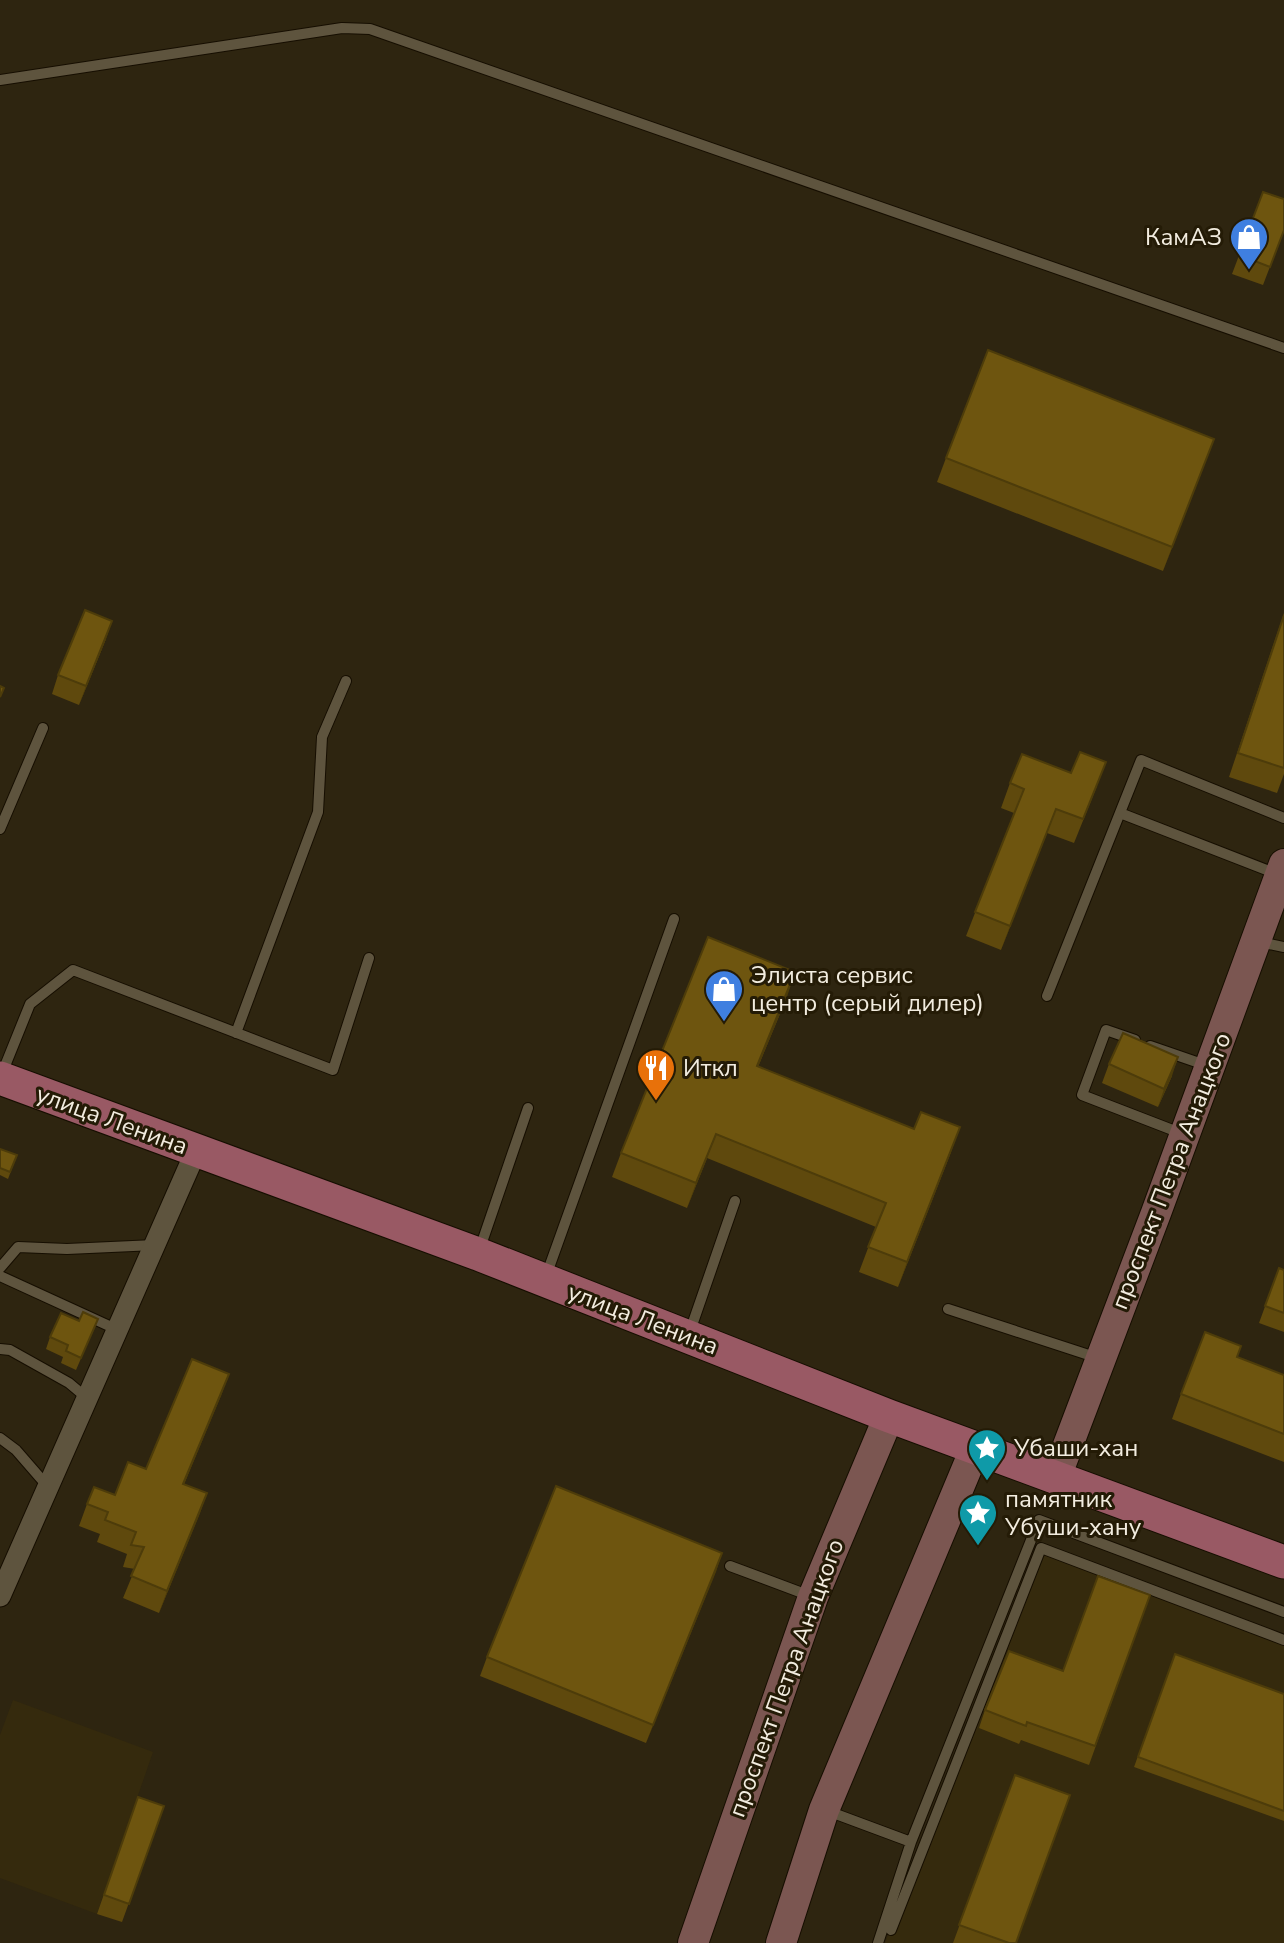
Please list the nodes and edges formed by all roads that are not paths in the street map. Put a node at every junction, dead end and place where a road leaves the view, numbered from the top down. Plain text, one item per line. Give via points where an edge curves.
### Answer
1 (0, 80) edge
2 (1284, 348) edge
3 (346, 681) dead end
4 (43, 728) dead end
5 (1120, 813) junction
6 (1284, 818) edge
7 (0, 829) edge
8 (1282, 869) edge
9 (674, 919) dead end
10 (1270, 944) edge
11 (369, 958) dead end
12 (1047, 996) dead end
13 (236, 1033) junction
14 (1210, 1067) junction
15 (0, 1079) edge
16 (528, 1108) dead end
17 (1185, 1135) junction
18 (196, 1150) junction
19 (735, 1201) dead end
20 (155, 1245) junction
21 (478, 1254) junction
22 (0, 1268) edge
23 (0, 1276) edge
24 (545, 1280) junction
25 (948, 1309) dead end
26 (118, 1330) junction
27 (688, 1336) junction
28 (0, 1349) edge
29 (1100, 1359) junction
30 (88, 1399) junction
31 (889, 1416) junction
32 (0, 1438) edge
33 (975, 1449) junction
34 (1056, 1477) junction
35 (49, 1488) junction
36 (1284, 1562) edge
37 (730, 1566) dead end
38 (0, 1596) edge
39 (813, 1597) junction
40 (1284, 1612) edge
41 (1284, 1640) edge
42 (824, 1810) junction
43 (911, 1843) junction
44 (693, 1943) edge
45 (781, 1943) edge
46 (878, 1943) edge
47 (885, 1943) edge

1 - 2 lane via 342,28 370,29
3 - 13 lane via 322,737 318,811
4 - 7 lane
5 - 6 lane via 1141,760
5 - 8 lane
5 - 12 lane
8 - 10 main road, проспект Петра Анацкого
9 - 24 lane
10 - 14 main road, проспект Петра Анацкого
11 - 13 lane via 333,1070
13 - 15 lane via 73,970 30,1003
14 - 17 main road, проспект Петра Анацкого
14 - 17 lane via 1106,1030 1082,1095
15 - 18 main road, улица Ленина
16 - 21 lane
17 - 29 main road, проспект Петра Анацкого
18 - 20 street
18 - 21 main road, улица Ленина
19 - 27 lane
20 - 22 lane via 18,1247
20 - 26 street
21 - 24 main road, улица Ленина
23 - 26 lane
24 - 27 main road, улица Ленина
25 - 29 lane
26 - 30 street
27 - 31 main road, улица Ленина
28 - 30 lane via 10,1350 69,1383
29 - 34 main road, проспект Петра Анацкого
30 - 35 street
31 - 33 main road, улица Ленина
31 - 39 main road, проспект Петра Анацкого
32 - 35 lane
33 - 34 main road, улица Ленина
33 - 42 main road
34 - 36 main road, улица Ленина
35 - 38 street
37 - 39 lane
39 - 44 main road, проспект Петра Анацкого
40 - 43 lane via 1039,1520
41 - 47 lane via 1041,1549
42 - 43 lane
42 - 45 main road
43 - 46 lane

